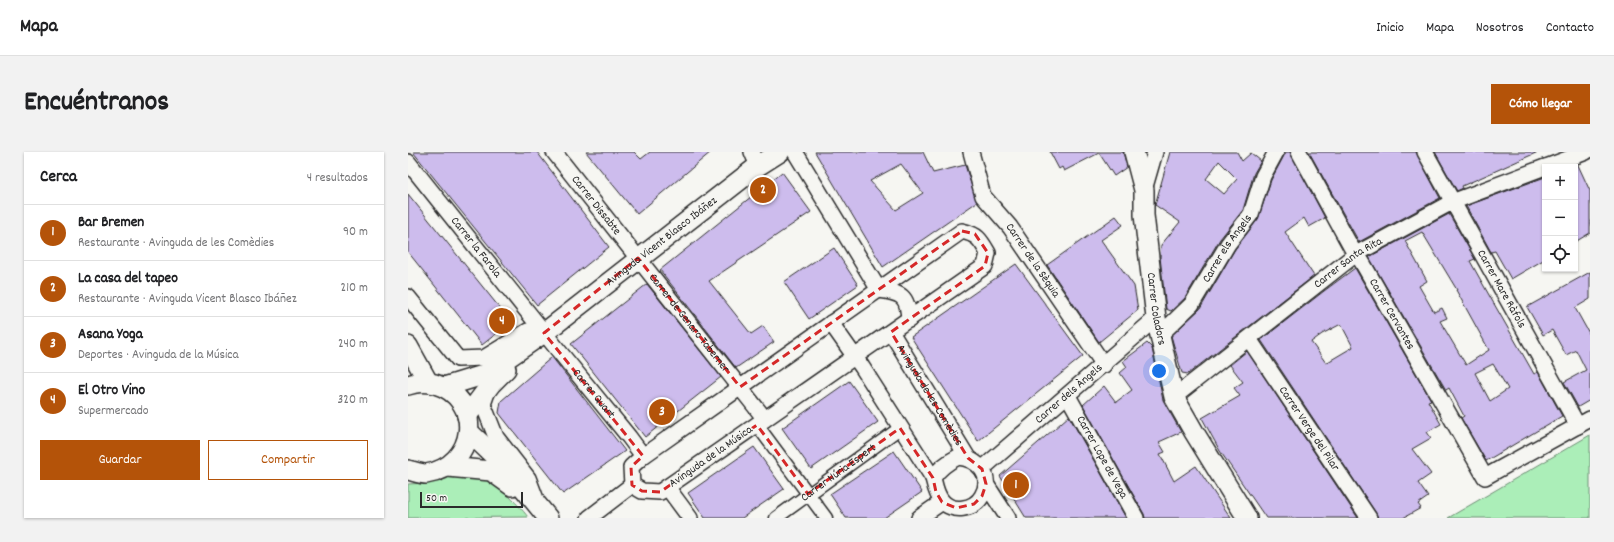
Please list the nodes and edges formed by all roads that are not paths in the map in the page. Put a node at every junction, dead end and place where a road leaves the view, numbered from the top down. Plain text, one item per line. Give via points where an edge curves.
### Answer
1 (554, 152) edge
2 (780, 152) edge
3 (796, 152) edge
4 (971, 152) edge
5 (1134, 152) edge
6 (1155, 152) edge
7 (1276, 152) edge
8 (1299, 152) edge
9 (1425, 152) edge
10 (1586, 152) edge
11 (755, 159) edge
12 (408, 162) edge
13 (1553, 164) edge
14 (1542, 168) edge
15 (1144, 190) junction
16 (1452, 202) junction
17 (1356, 254) junction
18 (638, 258) junction
19 (879, 290) junction
20 (408, 297) edge
21 (909, 320) junction
22 (831, 323) junction
23 (1159, 326) junction
24 (891, 332) junction
25 (544, 333) junction
26 (1249, 339) junction
27 (408, 346) edge
28 (855, 357) junction
29 (1104, 365) junction
30 (491, 384) junction
31 (436, 385) junction
32 (408, 386) edge
33 (740, 387) junction
34 (1068, 396) junction
35 (1174, 397) junction
36 (761, 422) junction
37 (1584, 423) edge
38 (468, 424) junction
39 (900, 428) junction
40 (643, 456) junction
41 (968, 458) junction
42 (448, 467) junction
43 (408, 470) edge
44 (982, 470) junction
45 (933, 478) junction
46 (986, 484) junction
47 (632, 485) junction
48 (667, 487) junction
49 (808, 494) junction
50 (942, 502) junction
51 (543, 512) edge
52 (959, 513) edge
53 (589, 518) edge
54 (690, 518) edge
55 (776, 518) edge
56 (826, 518) edge
57 (918, 518) edge
58 (1008, 518) edge
59 (1136, 518) edge
60 (1247, 518) edge
61 (1369, 518) edge

1 - 18 street, Carrer Dissabte
2 - 11 street, Avinguda Vicent Blasco Ibáñez
3 - 19 street
4 - 29 street, Carrer de la Sèquia via 983,196 1010,227
5 - 15 street, Carrer Coladors
6 - 15 street
7 - 23 street, Carrer els Àngels via 1263,176 1251,214 1228,244 1192,304
8 - 17 street, Carrer Cervantes
9 - 16 street, Carrer Mare Ràfols
10 - 13 street, Carrer Santa Rita
11 - 18 street, Avinguda Vicent Blasco Ibáñez
12 - 25 street, Carrer la Farola
14 - 16 street, Carrer Santa Rita
15 - 23 street, Carrer Coladors via 1144,215
16 - 17 street, Carrer Santa Rita
16 - 37 street, Carrer Mare Ràfols
17 - 26 street, Carrer Santa Rita
17 - 37 street, Carrer Cervantes via 1485,478
18 - 25 street, Avinguda Vicent Blasco Ibáñez
18 - 33 street, Carrer de Genaro Taberner
19 - 21 street via 897,293 903,298 908,308
19 - 21 street, Avinguda de la Música via 962,232 975,234 988,253 985,266
19 - 22 street, Avinguda de la Música
20 - 25 street via 458,359 484,358 528,331
21 - 24 street, Avinguda de la Música
22 - 28 street
22 - 33 street, Avinguda de la Música
23 - 29 street, Carrer dels Àngels
23 - 35 street, Carrer Coladors
24 - 28 street, Avinguda de la Música
24 - 41 street, Avinguda de les Comèdies
25 - 30 street, Avinguda Vicent Blasco Ibáñez
25 - 31 street, Avinguda Vicent Blasco Ibáñez via 484,375
25 - 40 street, Carrer Quart
26 - 35 street, Carrer Santa Rita
26 - 61 street, Carrer Verge del Pilar
27 - 31 street
28 - 36 street, Avinguda de la Música
28 - 39 street
29 - 34 street, Carrer dels Àngels
30 - 38 street, Avinguda Vicent Blasco Ibáñez
30 - 51 street via 483,404 496,437 528,478
31 - 32 street, Avinguda Vicent Blasco Ibáñez
31 - 38 street via 457,397
33 - 36 street, Avinguda de la Música
33 - 40 street, Avinguda de la Música
34 - 44 street, Carrer dels Àngels
34 - 59 street, Carrer Lope de Vega
35 - 60 street, Carrer Coladors
36 - 48 street, Avinguda de la Música
36 - 49 street
38 - 42 street, Avinguda Vicent Blasco Ibáñez via 463,451
38 - 51 street
39 - 45 street
39 - 49 street, Carrer Núria Espert
40 - 47 street, Avinguda de la Música via 631,467
41 - 44 street via 977,463
41 - 45 street via 958,457 948,462
42 - 43 street via 425,474
42 - 51 street via 491,471
44 - 46 street
45 - 50 street via 936,492
46 - 52 street via 982,496
46 - 58 street
47 - 48 street, Avinguda de la Música via 642,490 660,492
47 - 53 street
48 - 54 street
49 - 55 street, Carrer Núria Espert
49 - 56 street
50 - 52 street
50 - 57 street

